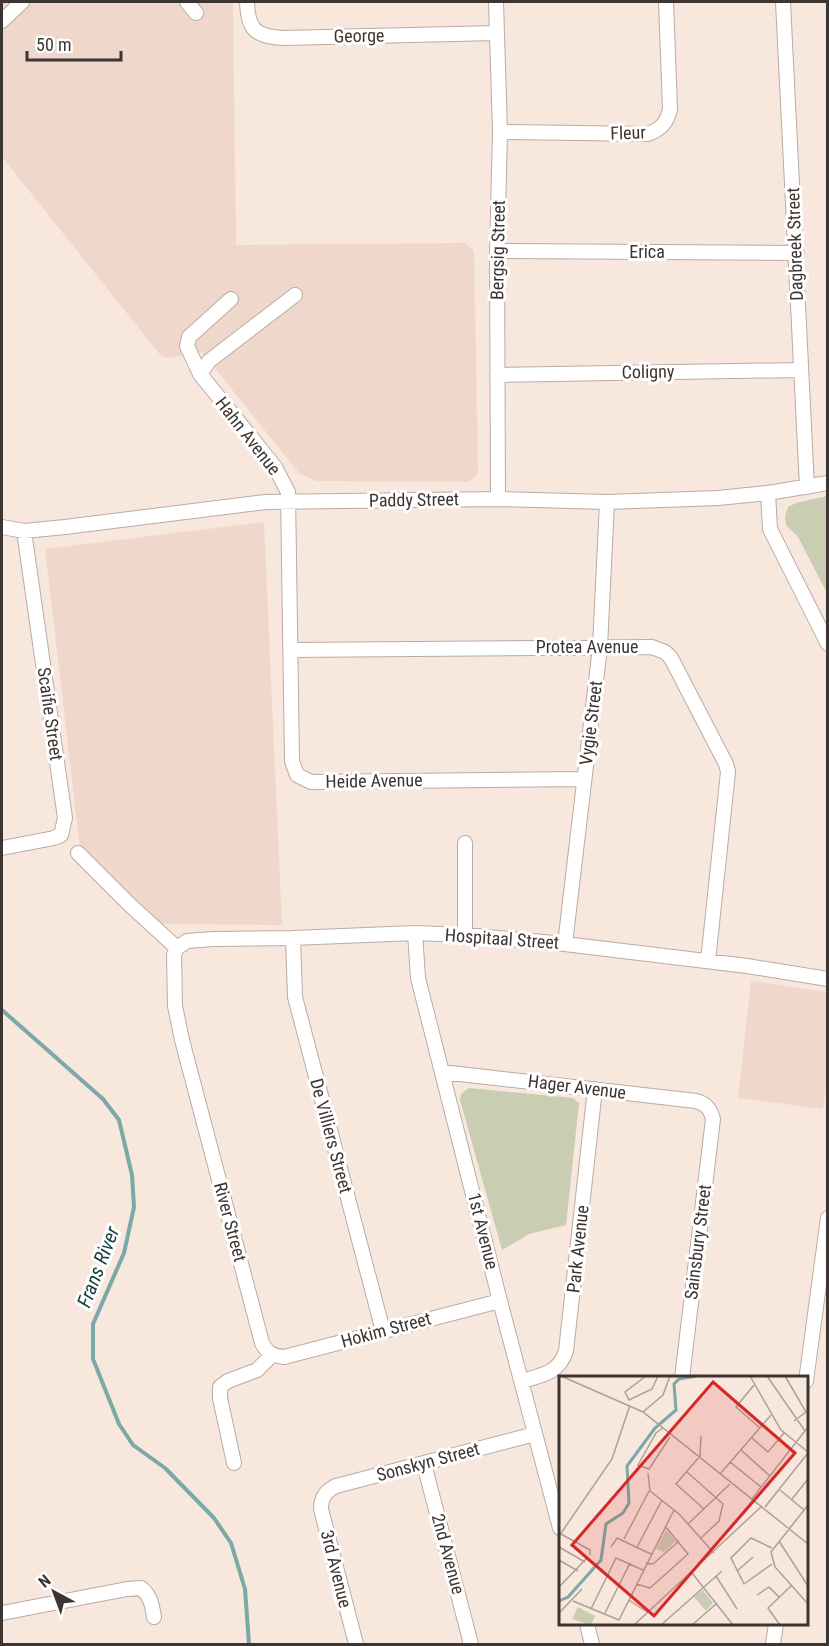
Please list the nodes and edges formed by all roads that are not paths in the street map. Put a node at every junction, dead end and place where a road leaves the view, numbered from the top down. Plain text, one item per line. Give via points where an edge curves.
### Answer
1 (22, 2) edge
2 (187, 2) edge
3 (247, 2) edge
4 (496, 2) edge
5 (666, 2) edge
6 (783, 2) edge
7 (196, 13) dead end
8 (2, 21) edge
9 (496, 33) junction
10 (500, 132) junction
11 (497, 251) junction
12 (796, 253) junction
13 (295, 294) dead end
14 (231, 299) dead end
15 (800, 370) junction
16 (200, 374) junction
17 (497, 375) junction
18 (828, 483) edge
19 (807, 487) junction
20 (768, 493) junction
21 (498, 500) junction
22 (607, 501) junction
23 (288, 502) junction
24 (2, 527) edge
25 (24, 531) junction
26 (828, 644) edge
27 (600, 647) junction
28 (290, 650) junction
29 (583, 779) junction
30 (465, 843) dead end
31 (2, 848) edge
32 (78, 853) dead end
33 (415, 933) junction
34 (465, 935) junction
35 (293, 938) junction
36 (565, 944) junction
37 (177, 948) junction
38 (708, 961) junction
39 (828, 979) edge
40 (442, 1072) junction
41 (595, 1089) junction
42 (709, 1108) joint
43 (828, 1218) edge
44 (500, 1301) junction
45 (383, 1331) junction
46 (272, 1355) junction
47 (682, 1376) edge
48 (808, 1376) edge
49 (522, 1381) junction
50 (535, 1434) junction
51 (234, 1463) dead end
52 (424, 1464) junction
53 (324, 1494) joint
54 (559, 1521) edge
55 (2, 1613) edge
56 (154, 1617) dead end
57 (587, 1625) edge
58 (776, 1625) edge
59 (356, 1644) edge
60 (471, 1644) edge
61 (592, 1644) edge
62 (773, 1644) edge

1 - 8 street
2 - 7 street
3 - 9 street, George via 255,30 263,37
4 - 9 street, Bergsig Street
5 - 10 street, Fleur via 670,109 668,119 658,130 648,134
6 - 12 street, Dagbreek Street
9 - 10 street, Bergsig Street
10 - 11 street, Bergsig Street
11 - 12 street, Erica
11 - 17 street, Bergsig Street
12 - 15 street, Dagbreek Street
13 - 16 street via 209,361
14 - 16 street, Hahn Avenue via 189,337 187,346
15 - 17 street, Coligny
15 - 19 street, Dagbreek Street
16 - 23 street, Hahn Avenue via 275,467 288,492
17 - 21 street, Bergsig Street
18 - 19 street, Paddy Street
19 - 20 street, Paddy Street
20 - 22 street, Paddy Street
20 - 26 street via 770,529
21 - 22 street, Paddy Street
21 - 23 street, Paddy Street
22 - 27 street, Vygie Street
23 - 25 street, Paddy Street
23 - 28 street, Heide Avenue
24 - 25 street, Paddy Street
25 - 31 street, Scaifie Street via 65,818 61,835
27 - 28 street, Protea Avenue
27 - 29 street, Vygie Street
27 - 38 street, Protea Avenue via 652,647 665,652 726,764 728,785
28 - 29 street, Heide Avenue via 292,761 303,780
29 - 36 street, Vygie Street
30 - 34 street
32 - 37 street
33 - 34 street, Hospitaal Street
33 - 35 street, Hospitaal Street
33 - 40 street, 1st Avenue via 417,970
34 - 36 street, Hospitaal Street
35 - 37 street, Hospitaal Street via 196,940
35 - 45 street, De Villiers Street via 295,997
36 - 38 street, Hospitaal Street
37 - 46 street, River Street via 175,1006 182,1040 262,1343
38 - 39 street, Hospitaal Street
40 - 41 street, Hager Avenue
40 - 44 street, 1st Avenue
41 - 42 street, Hager Avenue via 696,1101
41 - 49 street, Park Avenue via 566,1351 558,1368
42 - 47 street, Sainsbury Street via 713,1119
43 - 48 street
44 - 45 street, Hokim Street
44 - 49 street, 1st Avenue
45 - 46 street, Hokim Street via 284,1357
46 - 51 street via 257,1370 220,1387
49 - 50 street, 1st Avenue
50 - 52 street, Sonskyn Street
50 - 54 street, 1st Avenue
52 - 53 street, Sonskyn Street via 336,1486
52 - 60 street, 2nd Avenue
53 - 59 street, 3rd Avenue via 321,1509
55 - 56 street via 141,1588 152,1603
57 - 61 street
58 - 62 street

